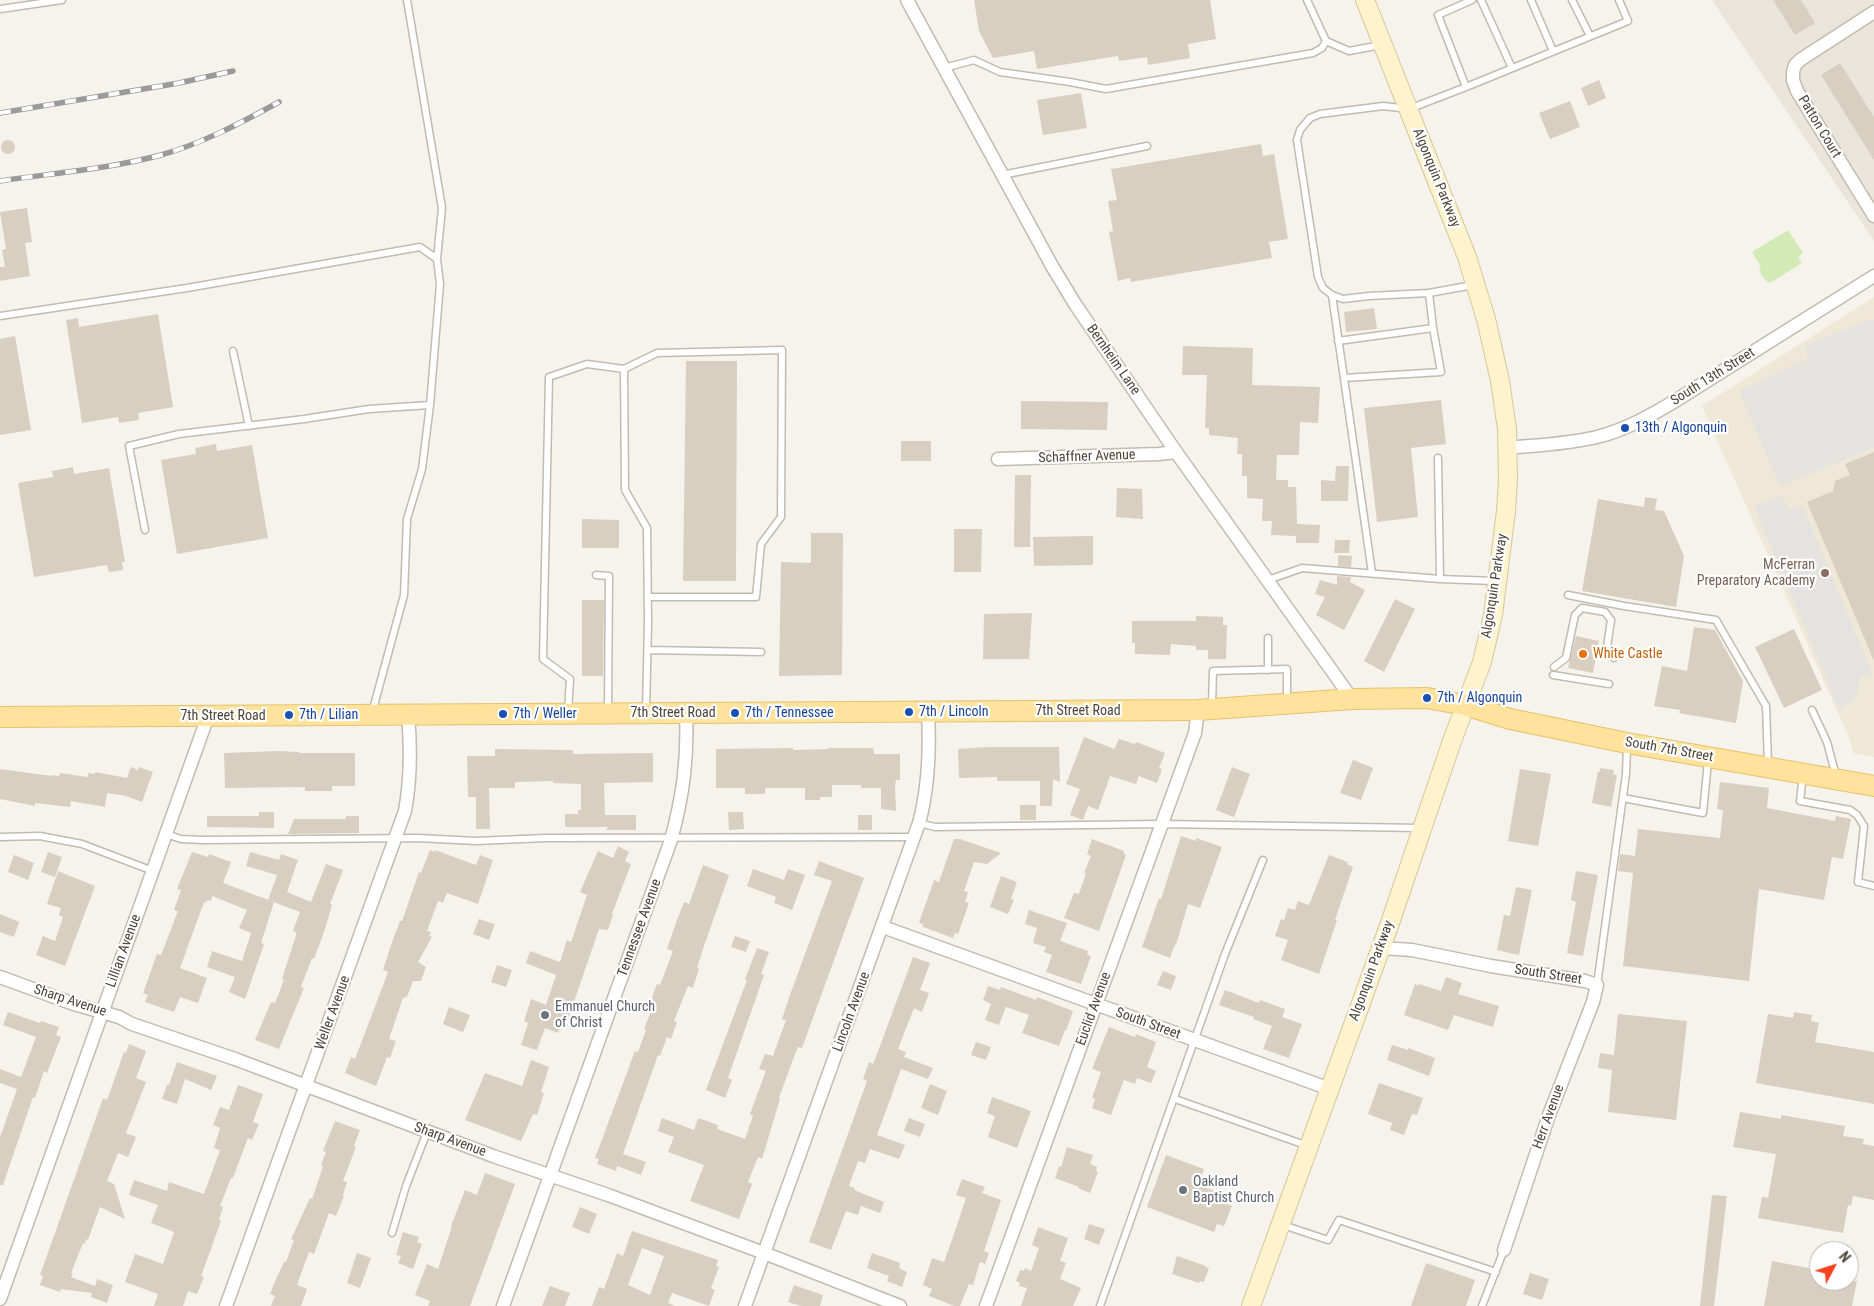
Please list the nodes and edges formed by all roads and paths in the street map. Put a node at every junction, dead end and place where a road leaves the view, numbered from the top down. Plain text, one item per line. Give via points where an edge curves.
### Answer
1 (62, 0) edge
2 (407, 0) edge
3 (907, 0) edge
4 (1307, 0) edge
5 (1364, 0) edge
6 (1472, 0) edge
7 (1481, 0) edge
8 (1531, 0) edge
9 (1572, 0) edge
10 (1619, 0) edge
11 (0, 9) edge
12 (1874, 12) edge
13 (1590, 36) junction
14 (1326, 41) junction
15 (1382, 45) junction
16 (1553, 51) junction
17 (944, 68) junction
18 (1512, 68) junction
19 (1466, 87) junction
20 (1409, 109) junction
21 (1147, 146) dead end
22 (1002, 175) junction
23 (1874, 216) edge
24 (438, 259) junction
25 (1874, 276) edge
26 (1476, 285) junction
27 (1429, 293) junction
28 (1332, 295) junction
29 (0, 316) edge
30 (1433, 328) junction
31 (1338, 341) junction
32 (233, 350) dead end
33 (624, 369) junction
34 (1344, 378) junction
35 (430, 404) junction
36 (249, 426) junction
37 (1508, 448) junction
38 (1176, 452) junction
39 (1438, 458) dead end
40 (998, 459) dead end
41 (145, 530) dead end
42 (1372, 573) junction
43 (596, 575) dead end
44 (1440, 579) junction
45 (1268, 580) junction
46 (1496, 581) junction
47 (1568, 595) dead end
48 (648, 597) junction
49 (1268, 638) dead end
50 (648, 650) junction
51 (762, 652) dead end
52 (1614, 658) dead end
53 (1268, 670) junction
54 (1610, 684) dead end
55 (1352, 699) junction
56 (1288, 704) junction
57 (1465, 705) junction
58 (1205, 710) junction
59 (1812, 710) dead end
60 (928, 712) junction
61 (608, 713) junction
62 (646, 713) junction
63 (686, 713) junction
64 (568, 714) junction
65 (372, 715) junction
66 (408, 715) junction
67 (208, 716) junction
68 (0, 717) edge
69 (1627, 743) junction
70 (1708, 757) junction
71 (1768, 768) junction
72 (1803, 774) junction
73 (1837, 780) junction
74 (1874, 786) edge
75 (1623, 798) junction
76 (919, 823) junction
77 (1161, 824) junction
78 (1423, 828) junction
79 (166, 834) junction
80 (0, 837) edge
81 (672, 837) junction
82 (914, 837) junction
83 (396, 838) junction
84 (1263, 860) dead end
85 (152, 871) junction
86 (1874, 886) edge
87 (883, 928) junction
88 (1380, 948) junction
89 (0, 977) edge
90 (1597, 985) junction
91 (1096, 1005) junction
92 (102, 1012) junction
93 (1195, 1041) junction
94 (306, 1086) junction
95 (1330, 1089) junction
96 (1174, 1099) junction
97 (427, 1132) junction
98 (1309, 1146) junction
99 (550, 1175) junction
100 (1281, 1225) junction
101 (392, 1233) dead end
102 (1504, 1250) joint
103 (764, 1253) junction
104 (1496, 1272) junction
105 (0, 1299) edge
106 (226, 1306) edge
107 (503, 1306) edge
108 (745, 1306) edge
109 (900, 1306) edge
110 (986, 1306) edge
111 (1100, 1306) edge
112 (1251, 1306) edge
113 (1482, 1306) edge

1 - 11 lane
2 - 24 lane via 442,208
3 - 17 street, Bernheim Lane
4 - 14 lane
5 - 15 main road, Algonquin Parkway
6 - 19 lane via 1438,15
7 - 18 lane
8 - 16 lane
9 - 13 lane
10 - 13 lane via 1628,21
12 - 23 street, Patton Court via 1800,60 1795,65 1793,80 1803,102
13 - 16 lane
14 - 15 lane via 1349,51
14 - 17 lane via 1313,53 1106,89 1000,72 974,60
15 - 20 main road, Algonquin Parkway
16 - 18 lane
17 - 22 street, Bernheim Lane
18 - 19 lane
19 - 20 lane
20 - 26 main road, Algonquin Parkway
20 - 28 lane via 1374,106 1320,114 1310,118 1300,130 1297,140 1318,277
21 - 22 lane
22 - 38 street, Bernheim Lane via 1075,304
24 - 29 lane via 420,247 187,288
24 - 35 lane via 440,284
25 - 37 street, South 13th Street via 1625,428 1582,440
26 - 27 lane
26 - 37 main road, Algonquin Parkway via 1500,381
27 - 28 lane via 1342,299
27 - 30 lane
28 - 31 lane
30 - 31 lane
30 - 34 lane via 1441,372
31 - 34 lane
32 - 36 lane
33 - 48 lane via 624,490 647,528
33 - 48 lane via 658,353 782,350 781,517 761,544 756,598
33 - 64 lane via 587,364 550,377 543,659 570,679
34 - 42 lane
35 - 36 lane
35 - 65 lane via 422,469 407,519 404,595
36 - 41 lane via 179,434 129,446
37 - 46 main road, Algonquin Parkway via 1506,511
38 - 40 street, Schaffner Avenue
38 - 45 street, Bernheim Lane
39 - 44 lane
42 - 44 lane
42 - 45 lane via 1302,568
43 - 61 lane via 610,576
44 - 46 lane
45 - 55 street, Bernheim Lane
46 - 57 main road, Algonquin Parkway via 1493,615 1482,662
47 - 71 lane via 1716,620 1766,706
48 - 50 lane
49 - 53 lane
50 - 51 lane
50 - 62 lane
52 - 54 lane via 1607,647 1611,620 1606,612 1582,608 1575,615 1566,658 1554,671
53 - 56 lane via 1287,669
53 - 58 lane via 1213,671
55 - 56 main road, 7th Street Road
55 - 57 main road, 7th Street Road via 1427,698
56 - 58 main road, 7th Street Road
57 - 69 main road, South 7th Street via 1510,719
57 - 78 main road, Algonquin Parkway
58 - 60 main road, 7th Street Road
58 - 77 street, Euclid Avenue
59 - 73 lane via 1828,742
60 - 63 main road, 7th Street Road
60 - 76 street, Lincoln Avenue via 929,770
61 - 62 main road, 7th Street Road
61 - 64 main road, 7th Street Road
62 - 63 main road, 7th Street Road
63 - 81 street, Tennessee Avenue via 685,781
64 - 66 main road, 7th Street Road
65 - 66 main road, 7th Street Road
65 - 67 main road, 7th Street Road
66 - 83 street, Weller Avenue via 411,747 409,786
67 - 68 main road, 7th Street Road
67 - 79 street, Lillian Avenue
69 - 70 main road, South 7th Street
69 - 75 lane
70 - 71 main road, South 7th Street
70 - 75 lane via 1703,813
71 - 72 main road, South 7th Street
72 - 73 main road, South 7th Street
72 - 86 lane via 1800,801 1850,810 1864,826 1858,882
73 - 74 main road, South 7th Street
75 - 90 lane
76 - 77 lane via 935,827
76 - 82 street, Lincoln Avenue
77 - 78 lane
77 - 91 street, Euclid Avenue
78 - 88 main road, Algonquin Parkway
79 - 83 lane via 187,840
79 - 85 street, Lillian Avenue
80 - 85 lane via 40,836 82,844
81 - 82 lane
81 - 83 lane
81 - 99 street, Tennessee Avenue
82 - 87 street, Lincoln Avenue
83 - 94 street, Weller Avenue
84 - 93 lane via 1225,954
85 - 92 street, Lillian Avenue
87 - 91 street, South Street
87 - 103 street, Lincoln Avenue
88 - 90 street, South Street via 1412,950
88 - 95 main road, Algonquin Parkway
89 - 92 street, Sharp Avenue
90 - 102 street, Herr Avenue
91 - 93 street, South Street
91 - 110 street, Euclid Avenue
92 - 94 street, Sharp Avenue
92 - 105 street, Lillian Avenue
93 - 95 street, South Street
93 - 96 lane
94 - 97 street, Sharp Avenue
94 - 106 street, Weller Avenue
95 - 98 main road, Algonquin Parkway
96 - 98 lane
96 - 111 lane
97 - 99 street, Sharp Avenue
97 - 101 lane
98 - 100 main road, Algonquin Parkway
99 - 103 street, Sharp Avenue
99 - 107 street, Tennessee Avenue
100 - 104 lane via 1328,1240 1340,1220
100 - 112 main road, Algonquin Parkway
102 - 104 lane
103 - 108 street, Lincoln Avenue
103 - 109 street, Sharp Avenue
104 - 113 lane

